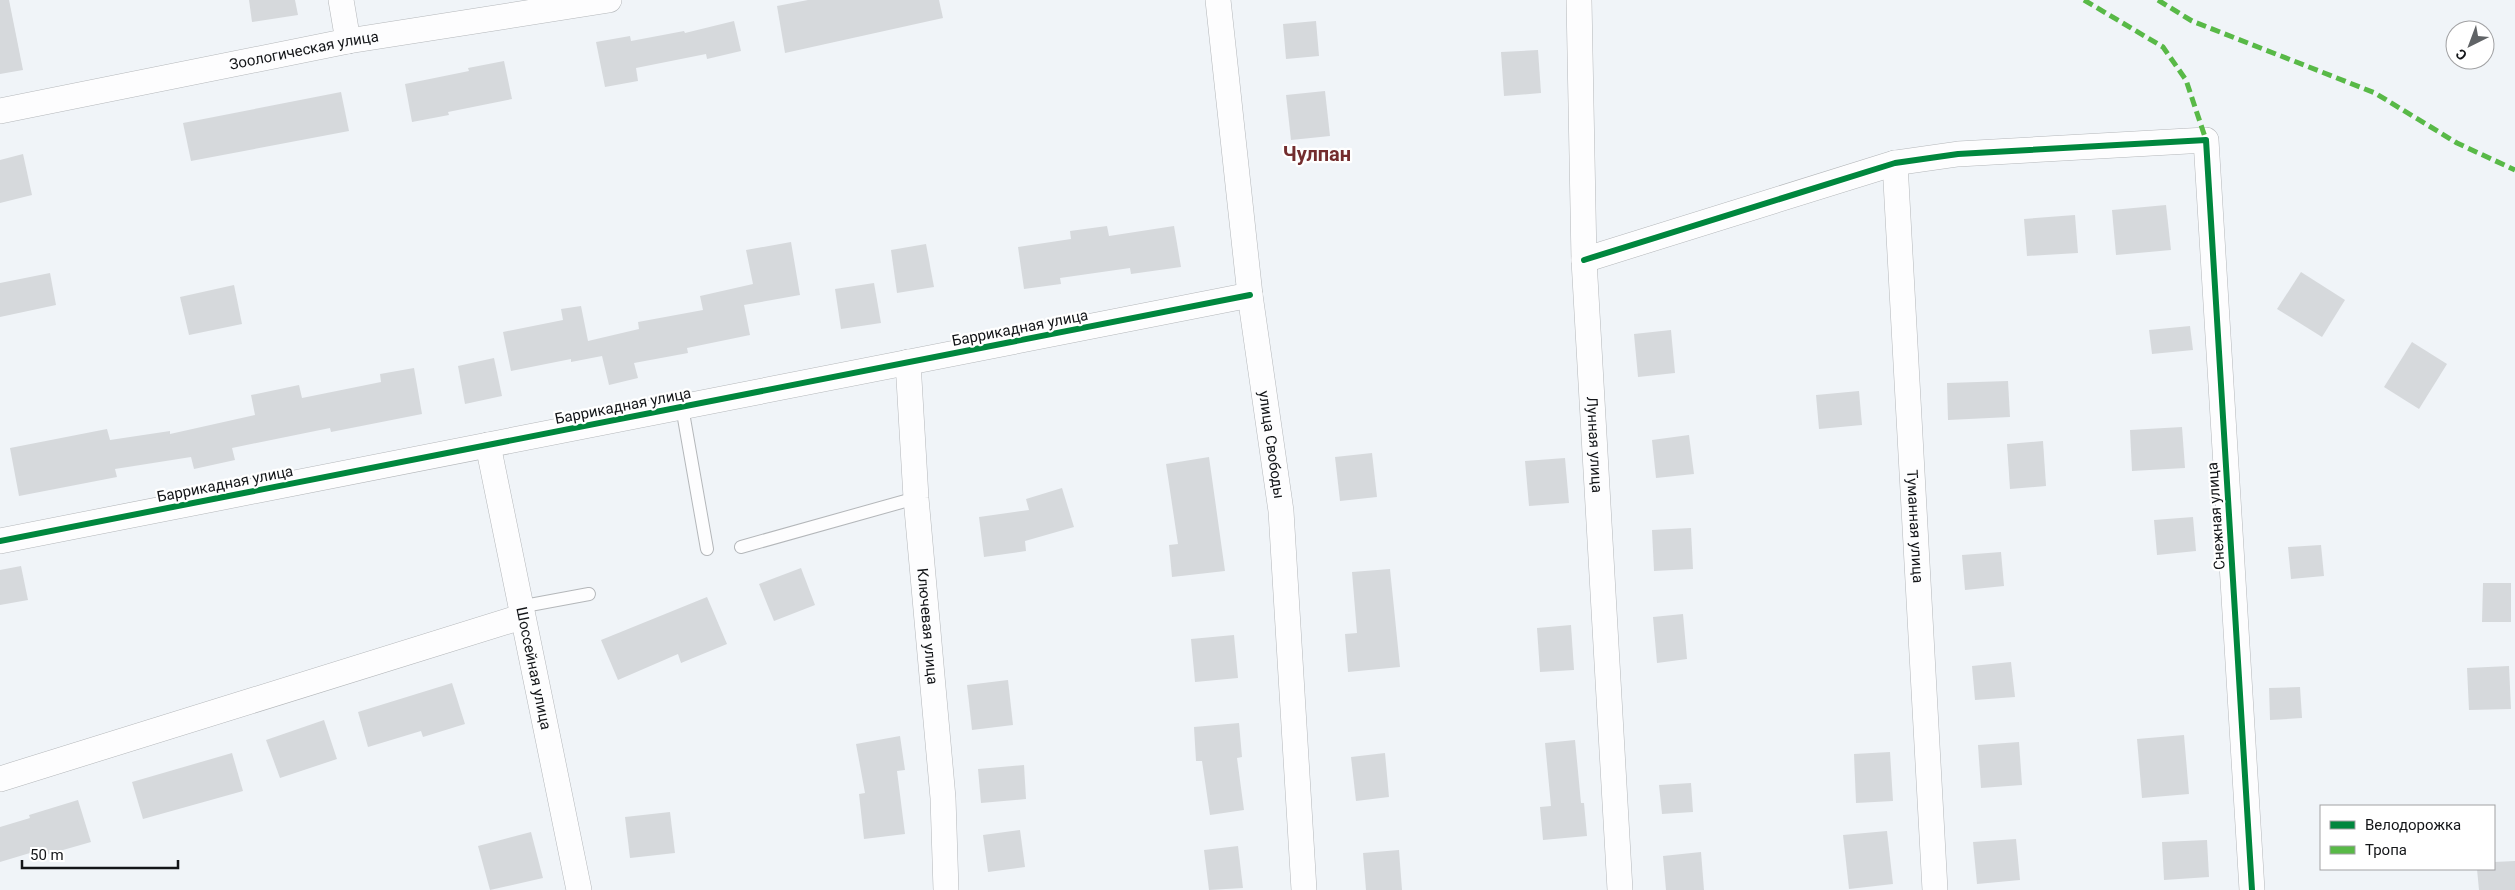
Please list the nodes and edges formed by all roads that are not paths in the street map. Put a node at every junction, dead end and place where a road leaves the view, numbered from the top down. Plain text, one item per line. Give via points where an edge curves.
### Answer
1 (341, 0) edge
2 (609, 0) edge
3 (1218, 0) edge
4 (1579, 0) edge
5 (348, 41) junction
6 (0, 111) edge
7 (1895, 163) junction
8 (1584, 260) junction
9 (1250, 295) junction
10 (908, 362) junction
11 (682, 407) junction
12 (488, 445) junction
13 (916, 498) junction
14 (0, 541) edge
15 (741, 547) dead end
16 (707, 549) dead end
17 (589, 594) dead end
18 (520, 612) junction
19 (0, 779) edge
20 (579, 890) edge
21 (946, 890) edge
22 (1304, 890) edge
23 (1620, 890) edge
24 (1935, 890) edge
25 (2252, 890) edge

1 - 5 street
2 - 5 street, Зоологическая улица
3 - 9 street, улица Свободы
4 - 8 street, Лунная улица
5 - 6 street, Зоологическая улица
7 - 8 street
7 - 24 street, Туманная улица
7 - 25 street, Снежная улица via 1958,154 2206,140
8 - 23 street, Лунная улица
9 - 10 street, Баррикадная улица
9 - 22 street, улица Свободы via 1281,511
10 - 11 street, Баррикадная улица
10 - 13 street, Ключевая улица
11 - 12 street, Баррикадная улица
11 - 16 lane
12 - 14 street, Баррикадная улица
12 - 18 street, Шоссейная улица
13 - 15 lane
13 - 21 street, Ключевая улица via 942,798
17 - 18 lane
18 - 19 street
18 - 20 street, Шоссейная улица

